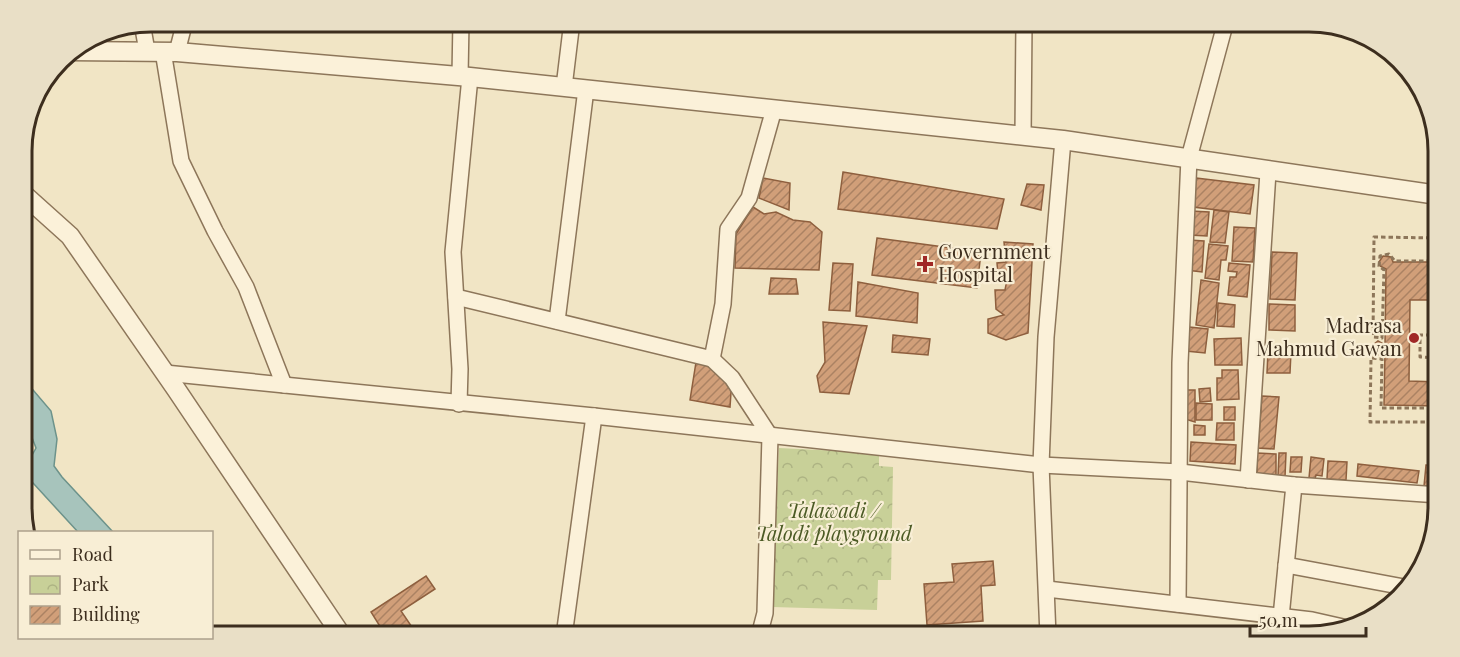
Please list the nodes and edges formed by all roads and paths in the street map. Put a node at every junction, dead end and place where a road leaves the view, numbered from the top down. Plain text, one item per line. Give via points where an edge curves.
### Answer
1 (148, 32) edge
2 (177, 32) edge
3 (462, 32) edge
4 (571, 32) edge
5 (1024, 32) edge
6 (1223, 32) edge
7 (85, 51) edge
8 (162, 51) junction
9 (465, 76) junction
10 (564, 87) junction
11 (586, 90) junction
12 (774, 110) junction
13 (1023, 136) junction
14 (1063, 140) junction
15 (1189, 158) junction
16 (1268, 172) junction
17 (1428, 194) edge
18 (32, 202) edge
19 (1428, 238) edge
20 (1428, 261) edge
21 (456, 297) junction
22 (557, 321) junction
23 (1428, 335) edge
24 (1428, 357) edge
25 (712, 359) junction
26 (165, 373) junction
27 (284, 385) junction
28 (459, 404) junction
29 (1428, 408) edge
30 (594, 416) junction
31 (1428, 422) edge
32 (770, 436) junction
33 (1041, 465) junction
34 (1180, 472) junction
35 (1248, 480) junction
36 (1294, 485) junction
37 (1428, 494) edge
38 (1286, 565) junction
39 (1398, 586) edge
40 (1047, 589) junction
41 (1178, 604) junction
42 (1281, 617) junction
43 (1328, 624) edge
44 (762, 625) edge
45 (1048, 625) edge
46 (335, 626) edge
47 (565, 626) edge

1 - 8 street
2 - 8 street
3 - 9 street
4 - 10 street
5 - 13 street
6 - 15 street
7 - 8 street
8 - 9 street
8 - 27 street via 181,161 246,287
9 - 10 street
9 - 21 street via 453,252
10 - 11 street
11 - 12 street
11 - 22 street
12 - 13 street
12 - 25 street via 749,198 729,229 723,304
13 - 14 street
14 - 15 street
14 - 33 street via 1046,337
15 - 16 street
15 - 34 street via 1180,363
16 - 17 street
16 - 35 street
18 - 26 street via 70,236
19 - 20 path via 1374,237 1373,337 1382,338 1384,270 1378,262 1380,256 1389,254 1395,261
21 - 22 street
21 - 28 street
22 - 25 street
23 - 24 path via 1420,335 1420,357
25 - 32 street via 732,378
26 - 27 street
26 - 46 street
27 - 28 street
28 - 30 street
29 - 31 path via 1381,408 1382,359 1371,358 1370,422
30 - 32 street
30 - 47 street
32 - 33 street
32 - 44 street
33 - 34 street
33 - 40 street
34 - 35 street
34 - 41 street
35 - 36 street
36 - 37 street
36 - 38 street
38 - 39 street
38 - 42 street
40 - 41 street
40 - 45 street
41 - 42 street
42 - 43 street

